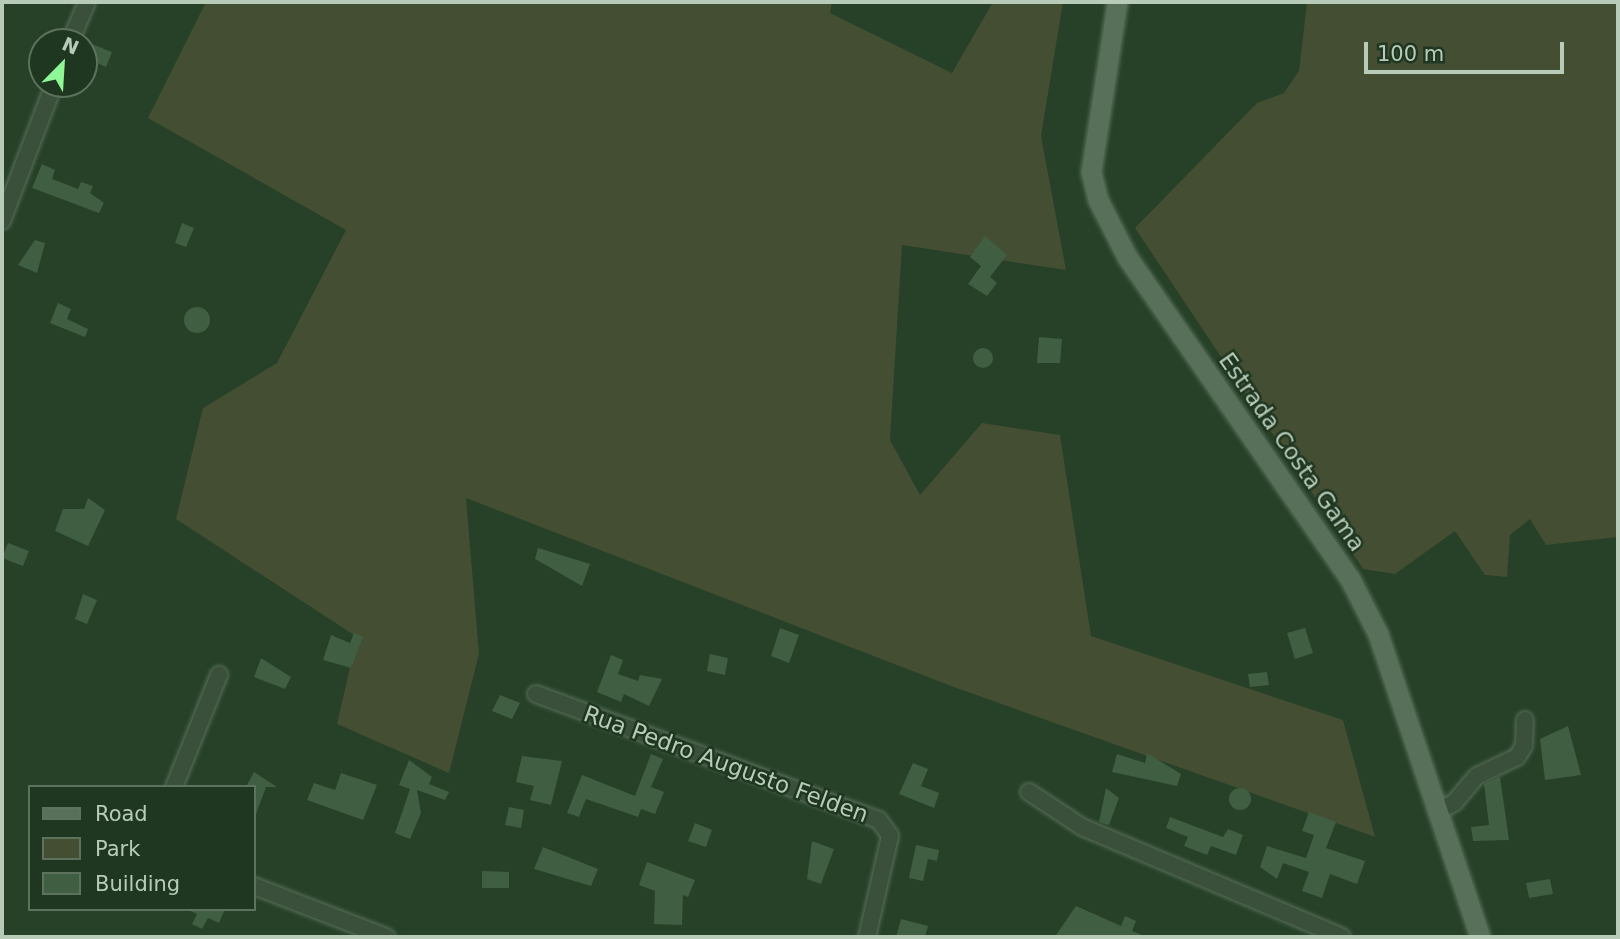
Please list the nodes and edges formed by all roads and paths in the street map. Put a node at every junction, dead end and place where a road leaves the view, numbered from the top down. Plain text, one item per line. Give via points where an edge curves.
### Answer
1 (87, 2) edge
2 (1117, 2) edge
3 (77, 28) edge
4 (49, 98) edge
5 (2, 221) edge
6 (219, 675) dead end
7 (536, 694) dead end
8 (1525, 720) dead end
9 (175, 785) edge
10 (1029, 792) dead end
11 (1438, 811) junction
12 (256, 887) edge
13 (386, 937) edge
14 (867, 937) edge
15 (1342, 937) edge
16 (1480, 937) edge

1 - 3 street
2 - 11 main road, Estrada Costa Gama via 1091,172 1098,200 1127,257 1350,579 1378,634
4 - 5 street
6 - 9 street
7 - 14 street, Rua Pedro Augusto Felden via 879,820 890,836
8 - 11 street via 1524,746 1517,757 1476,776 1454,803
10 - 15 street via 1082,827
11 - 16 main road, Estrada Costa Gama
12 - 13 street

